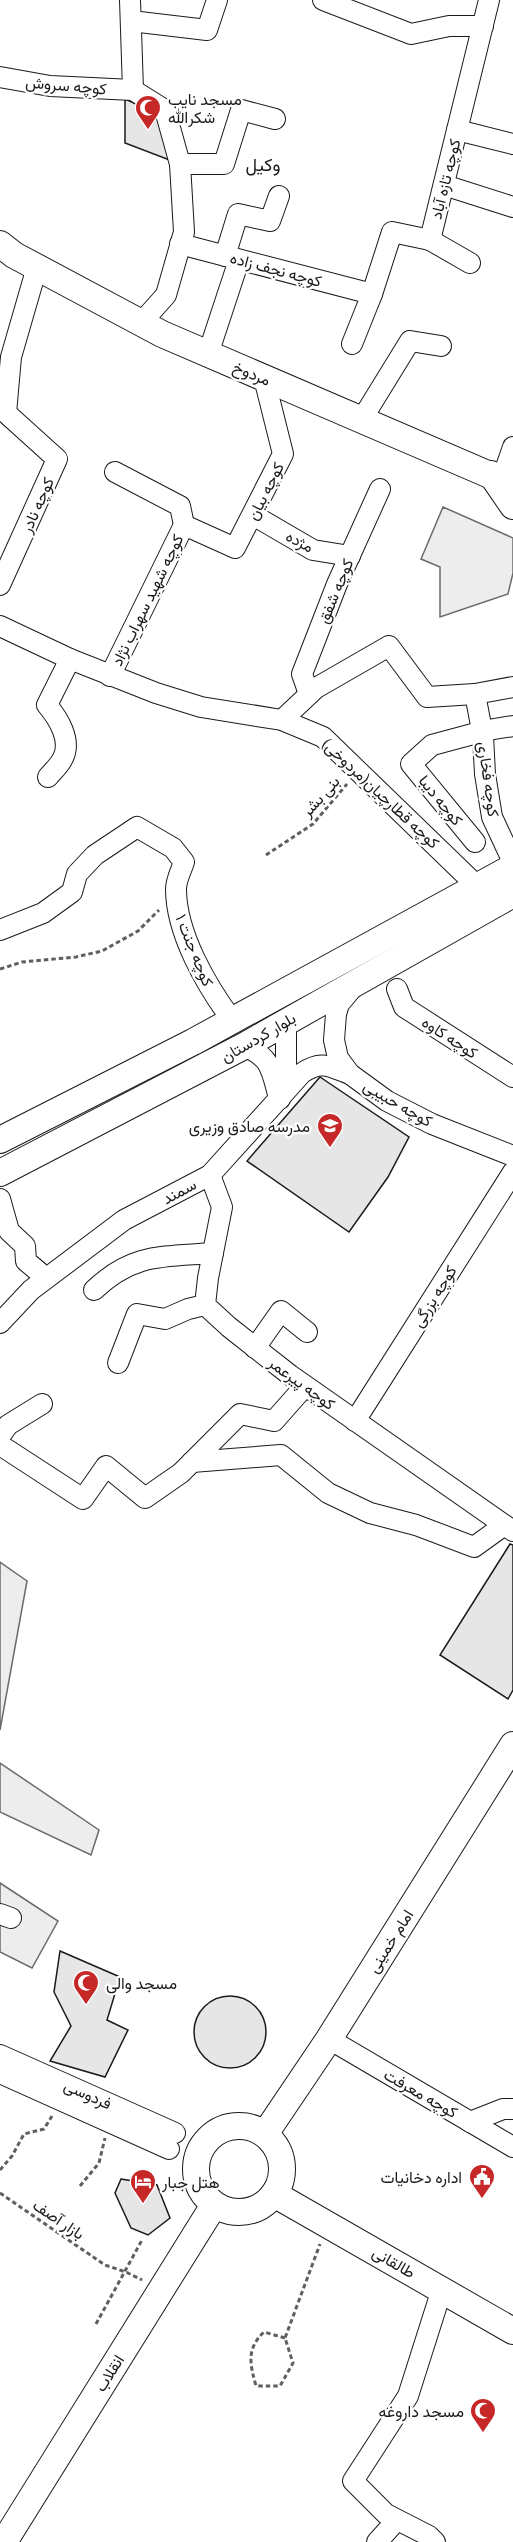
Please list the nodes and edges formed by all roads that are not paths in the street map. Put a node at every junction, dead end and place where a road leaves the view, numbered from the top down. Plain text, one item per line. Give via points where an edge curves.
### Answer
1 (130, 0) edge
2 (217, 0) edge
3 (323, 0) edge
4 (489, 0) edge
5 (131, 21) junction
6 (483, 26) junction
7 (0, 77) edge
8 (133, 90) junction
9 (275, 119) dead end
10 (457, 130) junction
11 (513, 144) edge
12 (180, 164) junction
13 (444, 185) junction
14 (279, 196) dead end
15 (513, 207) edge
16 (430, 240) junction
17 (0, 244) edge
18 (180, 244) junction
19 (232, 258) junction
20 (470, 263) dead end
21 (37, 267) junction
22 (372, 294) junction
23 (141, 323) junction
24 (352, 344) dead end
25 (441, 346) dead end
26 (208, 354) junction
27 (5, 355) edge
28 (264, 378) junction
29 (362, 419) junction
30 (513, 447) edge
31 (115, 472) dead end
32 (505, 476) edge
33 (380, 489) dead end
34 (513, 506) edge
35 (253, 515) junction
36 (184, 525) junction
37 (350, 556) junction
38 (0, 585) edge
39 (0, 626) edge
40 (70, 659) junction
41 (110, 676) junction
42 (513, 687) edge
43 (309, 694) junction
44 (475, 694) junction
45 (282, 720) junction
46 (513, 726) edge
47 (482, 732) junction
48 (48, 777) dead end
49 (499, 832) junction
50 (475, 842) junction
51 (449, 858) junction
52 (513, 862) edge
53 (513, 867) edge
54 (478, 887) junction
55 (513, 894) edge
56 (0, 930) edge
57 (359, 980) junction
58 (397, 989) dead end
59 (232, 1020) junction
60 (286, 1021) junction
61 (244, 1046) junction
62 (350, 1074) junction
63 (513, 1077) edge
64 (279, 1100) junction
65 (0, 1140) edge
66 (510, 1149) edge
67 (513, 1172) edge
68 (0, 1173) edge
69 (210, 1174) junction
70 (0, 1198) edge
71 (213, 1253) junction
72 (46, 1278) junction
73 (94, 1290) dead end
74 (206, 1305) junction
75 (0, 1323) edge
76 (307, 1332) dead end
77 (255, 1348) junction
78 (118, 1363) dead end
79 (305, 1386) junction
80 (42, 1404) dead end
81 (355, 1421) junction
82 (0, 1436) edge
83 (0, 1444) edge
84 (192, 1462) junction
85 (508, 1528) edge
86 (513, 1745) edge
87 (329, 2039) junction
88 (0, 2055) edge
89 (0, 2073) edge
90 (513, 2109) edge
91 (470, 2122) junction
92 (265, 2134) junction
93 (513, 2147) edge
94 (274, 2194) junction
95 (221, 2208) junction
96 (442, 2289) junction
97 (513, 2331) edge
98 (397, 2520) junction
99 (3, 2542) edge
100 (20, 2542) edge
101 (377, 2542) edge
102 (435, 2542) edge

1 - 5 street
2 - 5 street via 207,30
3 - 6 street via 411,34 449,26
4 - 6 street, کوچه تازه آباد
5 - 8 street
6 - 10 street, کوچه تازه آباد
7 - 8 street, کوچه سروش via 50,86
8 - 12 street via 165,110
9 - 12 street via 241,110 224,164
10 - 11 street
10 - 13 street, کوچه تازه آباد
12 - 18 street via 184,232
13 - 15 street
13 - 16 street, کوچه تازه آباد
14 - 19 street via 270,221 238,214
16 - 20 street
16 - 22 street, کوچه تازه آباد via 392,232
17 - 21 main road, مردوخ
18 - 19 street, کوچه نجف زاده
18 - 23 street via 166,295
19 - 22 street, کوچه نجف زاده
19 - 26 street
21 - 23 main road, مردوخ
21 - 27 street, کوچه نادر
22 - 24 street, کوچه تازه آباد
23 - 26 main road, مردوخ
25 - 29 street via 410,341
26 - 28 main road, مردوخ
27 - 38 street, کوچه نادر via 6,413 57,459
28 - 29 main road, مردوخ
28 - 35 street, کوچه بیان via 283,454
29 - 32 main road, مردوخ
30 - 32 street
31 - 36 street via 180,506
32 - 34 main road
33 - 37 street, کوچه شفق
35 - 36 street, کوچه بیان via 235,548
35 - 37 street, مژده via 313,550
36 - 41 street, کوچه شهید سهراب نژاد
37 - 43 street, کوچه شفق via 302,674
39 - 40 street, کوچه قطارچیان(مردوخی)
40 - 41 street, کوچه قطارچیان(مردوخی)
40 - 48 street via 46,705 57,717 65,736 64,756
41 - 45 street, کوچه قطارچیان(مردوخی) via 201,707
42 - 44 street
43 - 44 street via 389,646 427,696
43 - 45 street
44 - 47 street, کوچه فخاری
45 - 51 street, کوچه قطارچیان(مردوخی) via 323,736
46 - 47 street
47 - 49 street, کوچه فخاری via 492,817
47 - 50 street, کوچه دیبا via 432,746 411,764
49 - 50 street
49 - 52 street, کوچه فخاری
50 - 51 street
51 - 54 street, کوچه قطارچیان(مردوخی)
53 - 54 main road, بلوار کردستان
54 - 59 main road, بلوار کردستان
55 - 57 main road, بلوار کردستان
56 - 59 street, کوچه جنت ۱ via 43,913 72,892 77,874 95,855 137,827 173,848 184,862 176,886 178,914 200,969
57 - 60 main road, بلوار کردستان
57 - 62 street, کوچه حبیبی via 339,1004 336,1014 334,1041 338,1058
58 - 63 street, کوچه کاوه via 404,1006
59 - 65 main road, بلوار کردستان
60 - 61 main road, بلوار کردستان
60 - 64 street via 286,1066
61 - 64 street via 260,1053 269,1064
61 - 68 main road, بلوار کردستان
62 - 64 street, سمند via 314,1065
62 - 66 street, کوچه حبیبی via 387,1101 432,1124
64 - 69 street, سمند
67 - 81 street, کوچه بزرگی
69 - 71 street via 222,1207
69 - 72 street, سمند via 124,1220
70 - 72 street via 9,1231 25,1246 26,1261
71 - 73 street via 135,1262 111,1273
71 - 74 street
72 - 75 street, سمند
74 - 77 street, کوچه پیرعمر
74 - 78 street via 165,1319 137,1314
76 - 77 street via 280,1311
77 - 79 street, کوچه پیرعمر
79 - 81 street, کوچه پیرعمر
79 - 84 street via 274,1421 240,1414
80 - 82 street via 8,1425
81 - 85 street, کوچه پیرعمر
83 - 84 street via 83,1499 106,1466 145,1498
84 - 85 street via 281,1455 328,1493 370,1513 474,1547
86 - 87 main road, امام خمینی
87 - 91 street, کوچه معرفت
87 - 92 main road, امام خمینی
88 - 89 street, فردوسی via 172,2141 110,2123
90 - 91 street
91 - 93 street, کوچه معرفت
92 - 94 main road via 275,2145 282,2170
92 - 95 main road via 239,2126 215,2133 205,2142 196,2163 196,2175 199,2187
94 - 95 main road via 253,2210
94 - 96 main road, طالقانی
95 - 99 main road, انقلاب
95 - 100 main road, انقلاب
96 - 97 main road, طالقانی
96 - 98 street via 408,2396 353,2481
98 - 101 street
98 - 102 street

